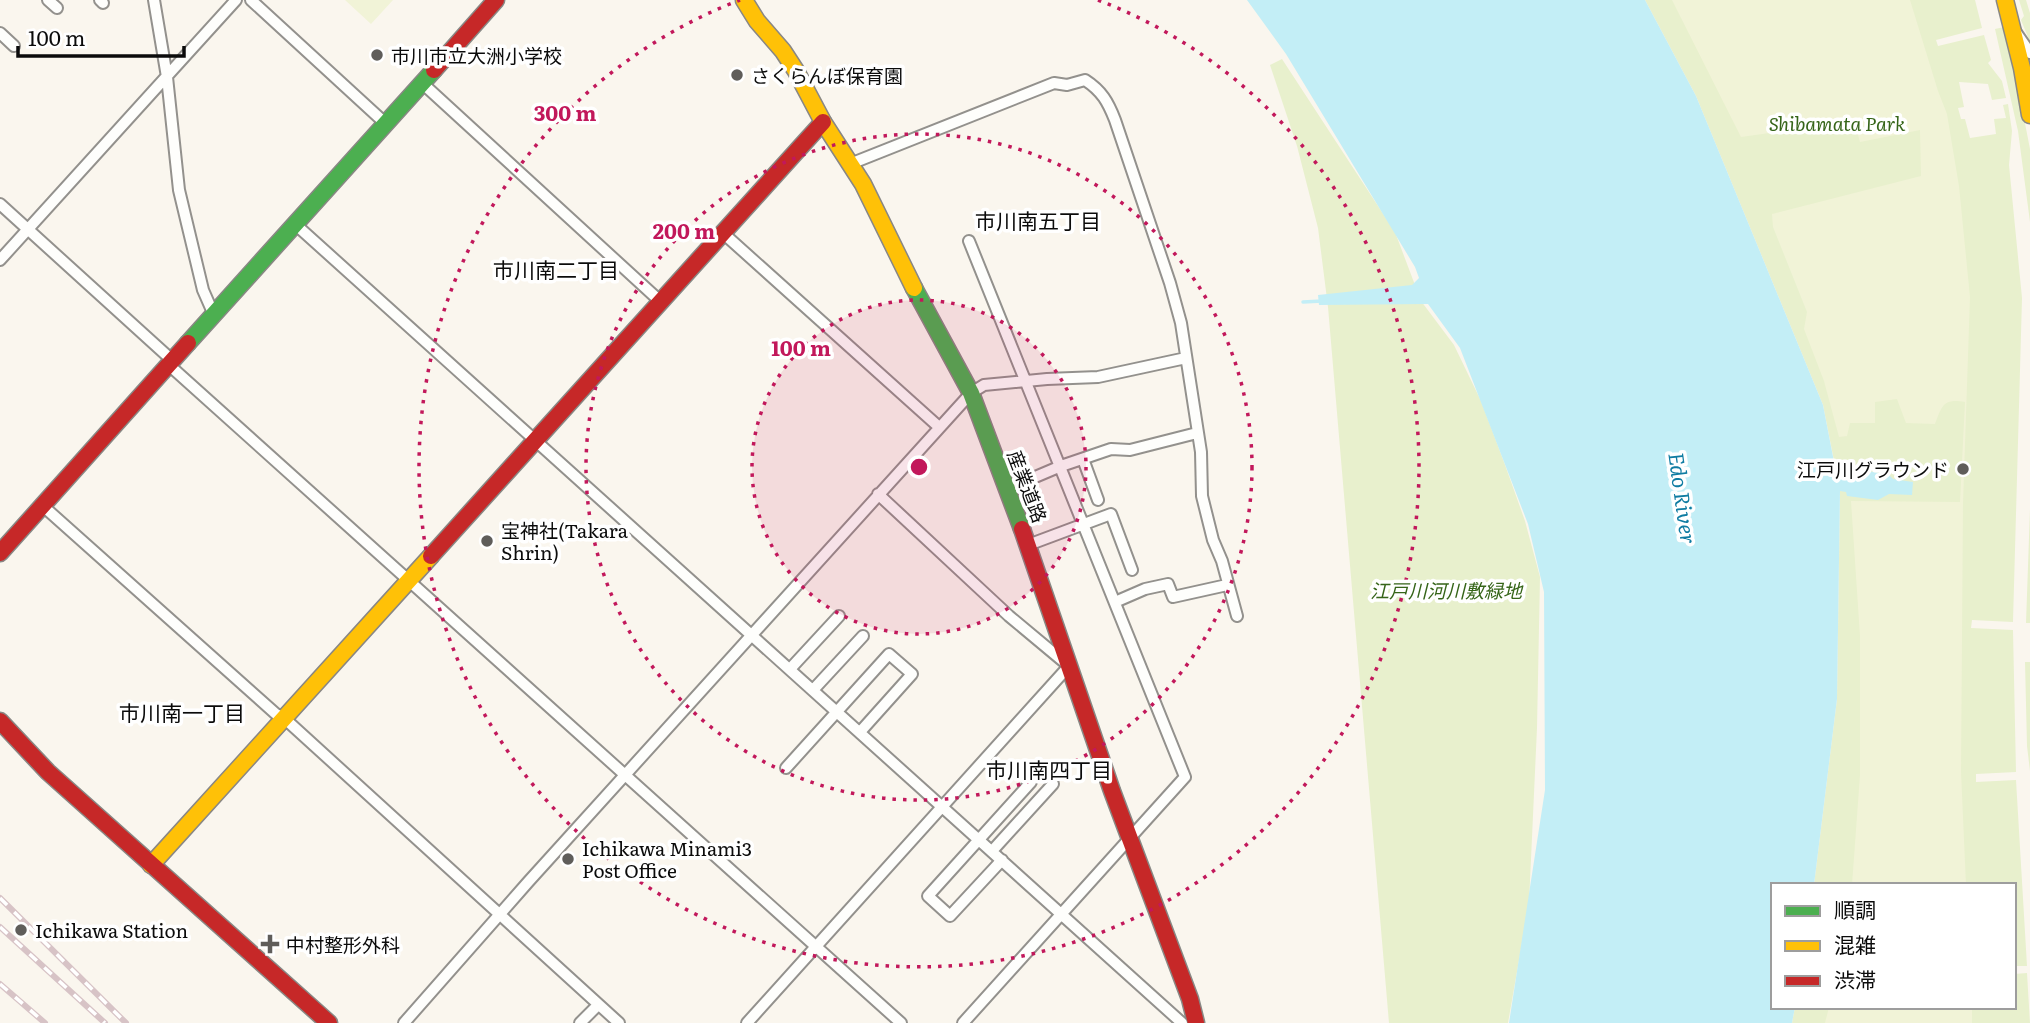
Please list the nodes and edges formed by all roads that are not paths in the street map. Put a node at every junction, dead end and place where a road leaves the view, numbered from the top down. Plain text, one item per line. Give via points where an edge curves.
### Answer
1 (48, 0) edge
2 (154, 0) edge
3 (236, 0) edge
4 (251, 0) edge
5 (496, 0) edge
6 (744, 0) edge
7 (2005, 0) edge
8 (57, 8) dead end
9 (2013, 29) junction
10 (0, 33) edge
11 (14, 46) dead end
12 (2030, 53) edge
13 (167, 77) junction
14 (421, 82) junction
15 (2030, 115) edge
16 (822, 122) junction
17 (385, 123) junction
18 (850, 164) junction
19 (0, 204) edge
20 (295, 224) junction
21 (27, 229) junction
22 (723, 233) junction
23 (969, 241) dead end
24 (0, 260) edge
25 (662, 302) junction
26 (214, 314) junction
27 (1186, 358) junction
28 (171, 363) junction
29 (1026, 382) junction
30 (971, 393) junction
31 (939, 427) junction
32 (1197, 433) junction
33 (535, 441) junction
34 (1083, 458) junction
35 (1061, 466) junction
36 (1007, 489) junction
37 (878, 494) junction
38 (1098, 500) dead end
39 (43, 506) junction
40 (1084, 525) junction
41 (1028, 545) junction
42 (0, 553) edge
43 (1132, 570) dead end
44 (409, 580) junction
45 (1227, 585) junction
46 (1115, 602) junction
47 (1237, 615) dead end
48 (839, 616) dead end
49 (751, 634) junction
50 (863, 636) dead end
51 (1069, 666) junction
52 (790, 670) junction
53 (813, 690) junction
54 (837, 711) junction
55 (284, 718) junction
56 (0, 720) edge
57 (860, 732) junction
58 (786, 768) dead end
59 (625, 774) junction
60 (1031, 782) dead end
61 (1053, 784) dead end
62 (942, 806) junction
63 (979, 839) junction
64 (1130, 840) junction
65 (992, 851) junction
66 (1002, 860) junction
67 (151, 865) junction
68 (1062, 913) junction
69 (501, 915) junction
70 (816, 947) junction
71 (598, 1004) junction
72 (329, 1023) edge
73 (404, 1023) edge
74 (580, 1023) edge
75 (619, 1023) edge
76 (747, 1023) edge
77 (901, 1023) edge
78 (963, 1023) edge
79 (1182, 1023) edge
80 (1196, 1023) edge

1 - 8 street
2 - 13 street
3 - 13 street
4 - 17 street
5 - 14 street
6 - 16 street, 産業道路 via 796,71
7 - 9 street
9 - 12 street
9 - 15 street
10 - 11 street
13 - 21 street
13 - 26 street via 179,190 203,290
14 - 17 street
14 - 25 street
16 - 18 street, 産業道路
16 - 22 street
17 - 20 street
18 - 27 street via 1054,83 1085,80 1107,100 1115,120 1170,283
18 - 30 street, 産業道路
19 - 21 street
20 - 26 street
20 - 33 street
21 - 24 street
21 - 28 street
22 - 25 street
22 - 31 street
23 - 29 street
25 - 33 street
26 - 28 street
27 - 29 street via 1098,377
27 - 32 street
28 - 39 street
28 - 44 street
29 - 30 street via 984,385
29 - 35 street
30 - 31 street
30 - 36 street, 産業道路
31 - 37 street
32 - 34 street
32 - 45 street via 1202,496
33 - 44 street
33 - 49 street
34 - 35 street
34 - 38 street
35 - 36 street
35 - 40 street
36 - 41 street, 産業道路
37 - 49 street
37 - 51 street
39 - 42 street
39 - 55 street
40 - 41 street
40 - 43 street via 1111,514
40 - 46 street
41 - 51 street, 産業道路
44 - 55 street
44 - 59 street
45 - 46 street via 1173,597 1168,584
45 - 47 street
46 - 64 street via 1185,777
48 - 52 street
49 - 52 street
49 - 59 street
50 - 53 street
51 - 62 street
51 - 64 street, 産業道路
52 - 53 street
53 - 54 street
54 - 57 street
54 - 57 street via 889,654 912,674
54 - 58 street
55 - 67 street
55 - 69 street
56 - 67 street via 42,766
57 - 62 street
59 - 69 street
59 - 70 street
60 - 63 street
61 - 65 street
62 - 63 street
62 - 70 street
63 - 65 street
63 - 66 street via 928,896 950,916
64 - 68 street
64 - 80 street, 産業道路
65 - 66 street
66 - 68 street
67 - 72 street
68 - 78 street
68 - 79 street
69 - 71 street
69 - 73 street
70 - 76 street
70 - 77 street
71 - 74 street
71 - 75 street

